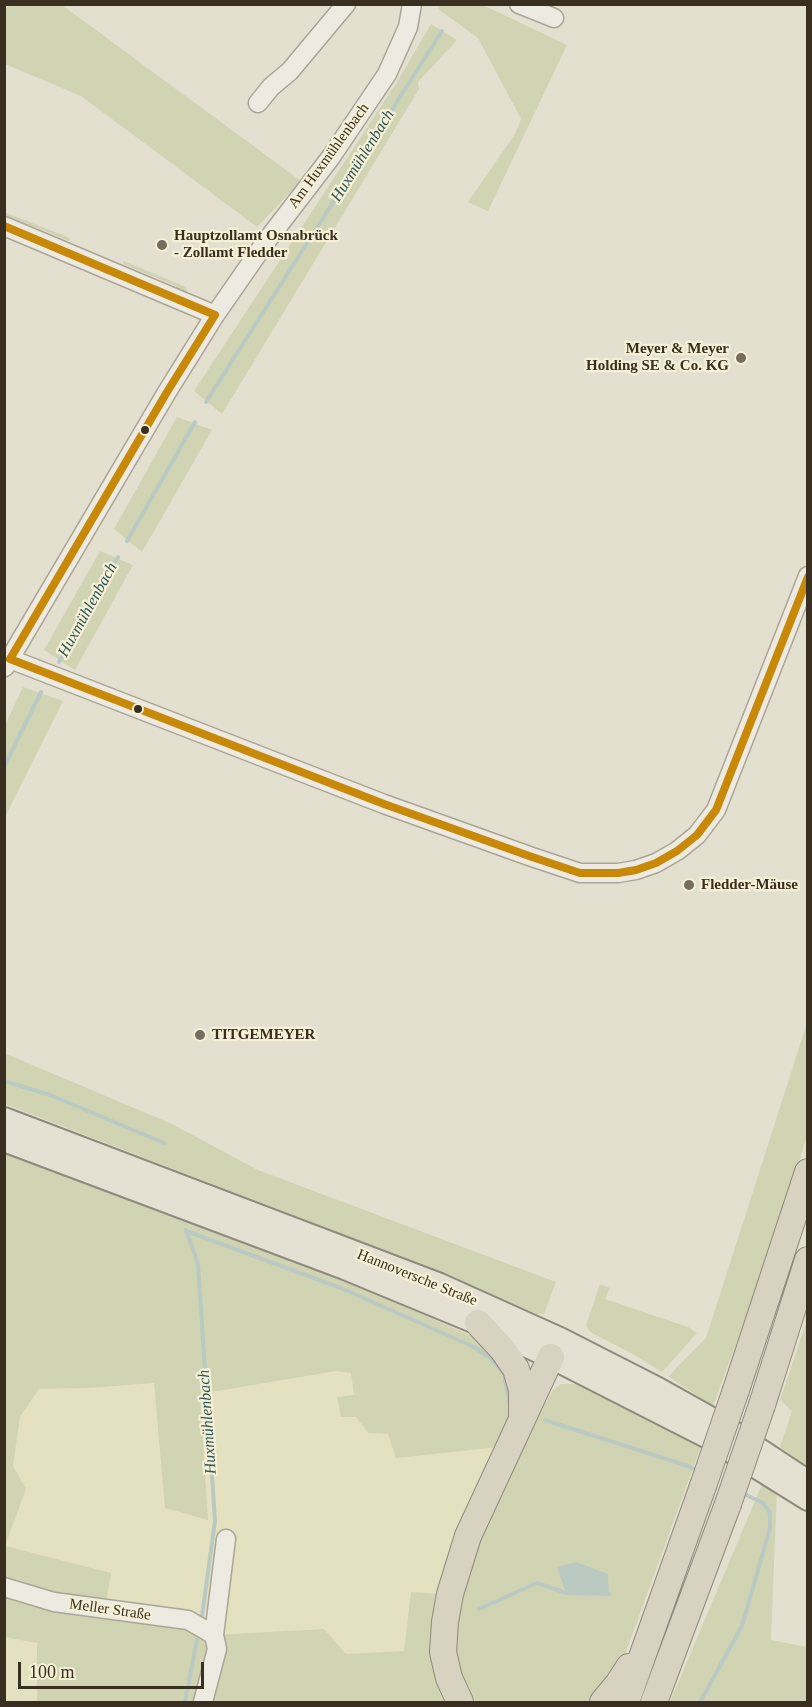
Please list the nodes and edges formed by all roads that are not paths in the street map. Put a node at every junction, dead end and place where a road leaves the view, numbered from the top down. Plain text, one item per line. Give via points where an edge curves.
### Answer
1 (346, 4) edge
2 (412, 4) edge
3 (519, 4) edge
4 (554, 18) dead end
5 (258, 103) dead end
6 (4, 226) edge
7 (215, 315) junction
8 (807, 576) edge
9 (7, 663) edge
10 (4, 1119) edge
11 (4, 1140) edge
12 (807, 1172) edge
13 (807, 1260) edge
14 (807, 1294) edge
15 (478, 1323) junction
16 (555, 1348) junction
17 (775, 1362) junction
18 (522, 1418) junction
19 (807, 1482) edge
20 (807, 1499) edge
21 (226, 1539) dead end
22 (4, 1587) edge
23 (653, 1625) junction
24 (214, 1635) junction
25 (461, 1701) edge
26 (203, 1702) edge
27 (603, 1702) edge
28 (626, 1702) edge
29 (654, 1702) edge

1 - 5 street
2 - 7 street, Am Huxmühlenbach via 408,27 387,74 332,157
3 - 4 street
6 - 7 street
7 - 9 street, Am Huxmühlenbach
8 - 9 street via 716,810 697,835 678,851 656,863 618,873 580,873 532,857
10 - 16 main road, Hannoversche Straße via 440,1285
11 - 15 main road, Hannoversche Straße via 345,1268
12 - 23 highway, bridge via 704,1486
13 - 17 highway
14 - 17 highway
15 - 16 main road, Hannoversche Straße
15 - 18 highway via 516,1369 522,1390
16 - 18 highway
16 - 19 main road, Hannoversche Straße via 658,1389 717,1422
16 - 20 main road, Hannoversche Straße
17 - 29 highway, bridge
18 - 25 highway via 468,1536 450,1594 443,1652 449,1678
21 - 24 street
22 - 24 street, Meller Straße via 54,1602 188,1620
23 - 27 highway
23 - 28 highway
24 - 26 street via 217,1649

